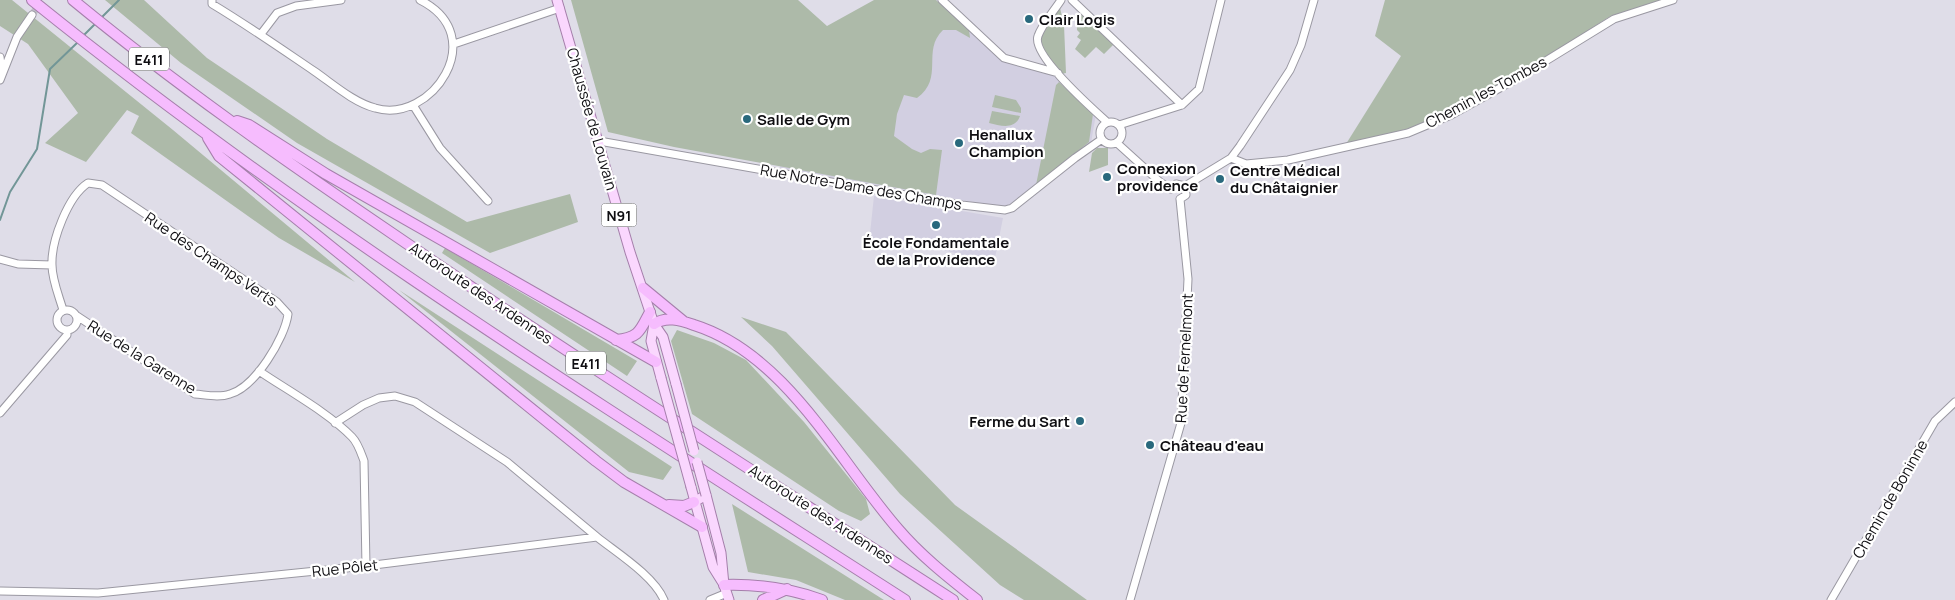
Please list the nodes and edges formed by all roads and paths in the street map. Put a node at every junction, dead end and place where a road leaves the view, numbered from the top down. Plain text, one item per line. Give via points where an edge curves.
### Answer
1 (32, 0) edge
2 (73, 0) edge
3 (212, 0) edge
4 (341, 0) edge
5 (420, 0) edge
6 (942, 0) edge
7 (1061, 0) edge
8 (1072, 0) edge
9 (1221, 0) edge
10 (1314, 0) edge
11 (1673, 0) edge
12 (558, 4) edge
13 (32, 15) tunnel mouth
14 (261, 34) junction
15 (454, 44) junction
16 (0, 57) edge
17 (2, 72) junction
18 (1058, 72) junction
19 (0, 80) edge
20 (413, 105) junction
21 (1182, 105) junction
22 (226, 117) junction
23 (1107, 122) junction
24 (1119, 125) junction
25 (204, 133) junction
26 (1102, 139) junction
27 (599, 141) junction
28 (1117, 142) junction
29 (1231, 158) junction
30 (1186, 186) junction
31 (1171, 189) junction
32 (1180, 199) junction
33 (488, 200) dead end
34 (0, 259) edge
35 (52, 265) junction
36 (642, 288) junction
37 (63, 310) junction
38 (650, 312) junction
39 (77, 316) junction
40 (684, 322) junction
41 (654, 324) junction
42 (67, 330) junction
43 (616, 340) junction
44 (656, 362) junction
45 (259, 371) junction
46 (676, 384) junction
47 (1955, 402) edge
48 (0, 412) edge
49 (335, 423) junction
50 (706, 495) junction
51 (694, 502) junction
52 (666, 505) junction
53 (702, 527) junction
54 (597, 537) junction
55 (366, 566) junction
56 (787, 589) junction
57 (0, 591) edge
58 (727, 592) edge
59 (664, 600) edge
60 (710, 600) edge
61 (763, 600) edge
62 (822, 600) edge
63 (905, 600) edge
64 (953, 600) edge
65 (976, 600) edge
66 (1130, 600) edge
67 (1830, 600) edge

1 - 25 highway, Autoroute des Ardennes / E411
2 - 22 highway, Autoroute des Ardennes / E411
3 - 14 street via 212,4
4 - 14 street via 296,6 277,13
5 - 15 street via 434,7 450,31
6 - 18 street via 1004,58
7 - 18 street via 1037,37 1038,46
8 - 21 street
9 - 21 street via 1199,89
10 - 29 street via 1290,70
11 - 29 street, Chemin les Tombes via 1614,19 1518,78 1451,115 1408,133 1288,160 1246,164
12 - 15 street
12 - 27 main road, Chaussée de Louvain / N91
13 - 17 street via 17,37
14 - 20 street via 356,100 394,111
15 - 20 street via 451,67 435,90
16 - 17 street
17 - 19 street
18 - 23 street
20 - 33 street via 440,148
21 - 24 street
22 - 43 highway via 249,125 326,174
22 - 64 highway, Autoroute des Ardennes / E411 via 455,277
23 - 24 street
23 - 26 street via 1100,128
24 - 28 street via 1122,132
25 - 52 highway via 219,156 596,461 624,482
25 - 63 highway, Autoroute des Ardennes / E411 via 450,304
26 - 27 street, Rue Notre-Dame des Champs via 1012,208 1005,210
26 - 28 street via 1109,144
27 - 36 main road, Chaussée de Louvain / N91
28 - 31 street
29 - 30 street
30 - 31 street via 1179,183
30 - 32 street via 1186,195
31 - 32 street via 1173,196
32 - 66 street, Rue de Fernelmont via 1188,279 1181,423
34 - 35 street via 18,264
35 - 37 street
35 - 45 street, Rue des Champs Verts via 59,226 80,188 88,183 102,184 277,302 288,314 286,327
36 - 38 main road, Chaussée de Louvain / N91
36 - 40 highway
37 - 39 street via 71,310
37 - 42 street via 57,316 57,324
38 - 41 main road, Chaussée de Louvain / N91
38 - 43 highway via 640,332 631,339
39 - 42 street via 77,324
39 - 45 street, Rue de la Garenne via 195,394 230,394 244,388
40 - 41 highway via 666,318
40 - 65 highway via 704,328 743,349 770,372 796,399 919,553
41 - 44 main road, Chaussée de Louvain / N91 via 650,341
41 - 46 main road, Chaussée de Louvain / N91 via 663,337
42 - 48 street via 67,335
43 - 44 highway
44 - 46 main road via 665,368
44 - 51 main road, Chaussée de Louvain / N91, bridge
45 - 49 street
46 - 50 main road, Chaussée de Louvain / N91, bridge
47 - 67 street, Chemin de Boninne via 1936,421
49 - 54 street via 379,398 395,396 415,402 508,462
49 - 55 street via 352,438 364,461
50 - 51 main road
50 - 58 main road, Chaussée de Louvain / N91 via 722,553
51 - 52 highway via 684,506
51 - 53 main road, Chaussée de Louvain / N91
52 - 53 highway
53 - 58 main road, Chaussée de Louvain / N91 via 713,567
54 - 55 street, Rue Pôlet
54 - 59 street via 636,567
55 - 57 street, Rue Pôlet via 98,593
56 - 58 highway via 753,584
56 - 61 highway
56 - 62 highway
58 - 60 street

